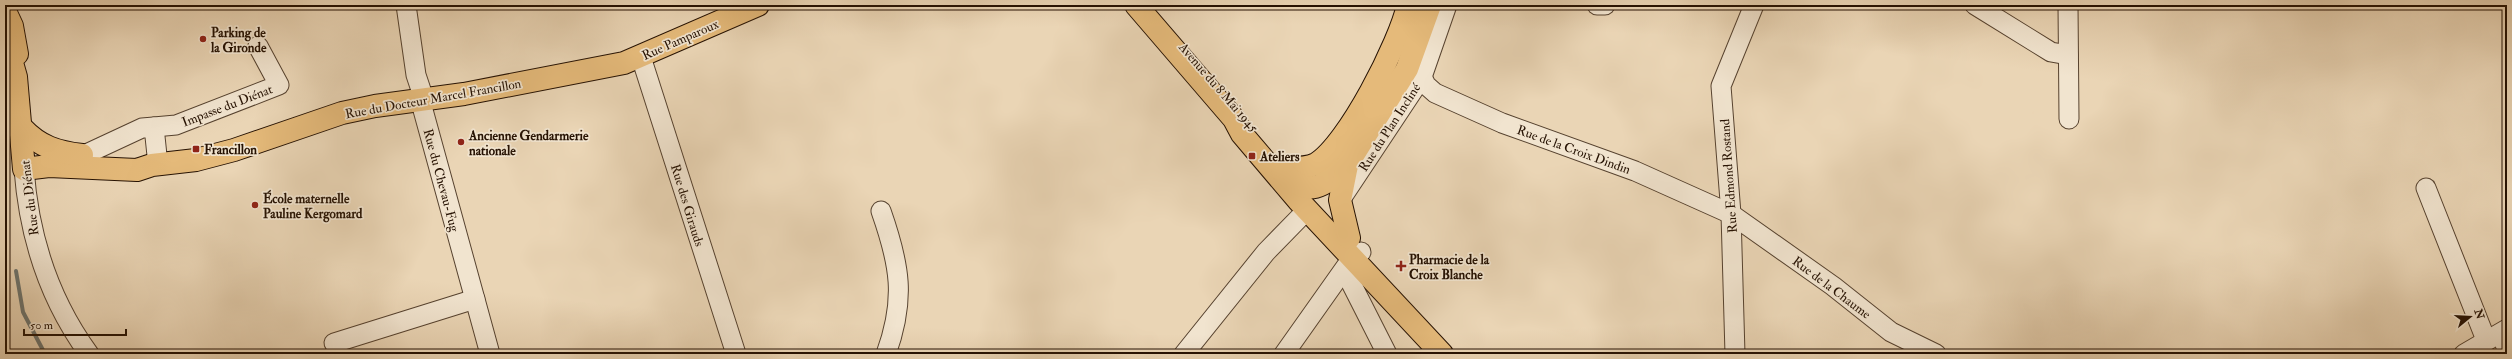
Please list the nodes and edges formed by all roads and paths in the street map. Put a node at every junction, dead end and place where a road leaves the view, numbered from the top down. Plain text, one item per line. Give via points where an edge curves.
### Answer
1 (406, 5) edge
2 (758, 5) edge
3 (1136, 5) edge
4 (1149, 5) edge
5 (1408, 5) edge
6 (1430, 5) edge
7 (1447, 5) edge
8 (1597, 5) edge
9 (1604, 5) edge
10 (1754, 5) edge
11 (1975, 5) edge
12 (2068, 5) edge
13 (11, 9) edge
14 (11, 41) edge
15 (258, 46) dead end
16 (2068, 55) junction
17 (633, 60) junction
18 (1422, 77) junction
19 (424, 99) junction
20 (2069, 119) dead end
21 (154, 127) junction
22 (22, 128) junction
23 (1338, 142) junction
24 (84, 155) junction
25 (155, 165) junction
26 (1289, 168) junction
27 (24, 169) junction
28 (2426, 188) dead end
29 (1317, 198) junction
30 (881, 211) dead end
31 (1731, 214) junction
32 (1356, 259) junction
33 (475, 299) junction
34 (2507, 329) edge
35 (2507, 333) edge
36 (2486, 340) junction
37 (334, 343) dead end
38 (2507, 350) edge
39 (89, 354) edge
40 (490, 354) edge
41 (736, 354) edge
42 (886, 354) edge
43 (1184, 354) edge
44 (1284, 354) edge
45 (1387, 354) edge
46 (1442, 354) edge
47 (1735, 354) edge
48 (1936, 354) edge
49 (2464, 354) edge

1 - 19 street, Rue du Chevau-Fug via 416,75
2 - 17 main road, Rue Pamparoux
3 - 29 main road, Avenue du 8 Mai 1945 via 1234,119 1242,134
4 - 26 main road, Avenue du 8 Mai 1945
5 - 23 main road via 1405,21 1384,69
6 - 29 main road via 1407,69 1347,165
7 - 18 street, Rue du Plan Incliné
8 - 9 street
10 - 31 street, Rue Edmond Rostand via 1721,86
11 - 16 street via 2051,52
12 - 16 street
13 - 14 main road, Rue du Diénat
14 - 22 main road, Rue du Diénat
15 - 21 street, Impasse du Diénat via 279,85 176,125
16 - 20 street
17 - 19 main road, Rue du Docteur Marcel Francillon via 464,94
17 - 41 street, Rue des Girauds
18 - 29 street, Rue du Plan Incliné
18 - 31 street, Rue de la Croix Dindin via 1426,86 1435,93 1488,117 1635,171
19 - 25 main road, Rue du Docteur Marcel Francillon via 342,113 234,150 196,160
19 - 33 street, Rue du Chevau-Fug via 423,110
21 - 24 street, Impasse du Diénat via 142,128
21 - 25 street
22 - 24 main road, Rue du Docteur Marcel Francillon via 34,141 57,152
22 - 27 main road, Rue du Diénat
23 - 26 main road via 1316,164
23 - 29 main road
24 - 25 main road, Rue du Docteur Marcel Francillon
25 - 27 main road, Rue du Docteur Marcel Francillon via 137,170 49,166
26 - 29 main road, Avenue du 8 Mai 1945
27 - 39 street, Rue du Diénat via 35,246 61,309
28 - 36 street
29 - 32 main road
29 - 32 main road, Avenue du 8 Mai 1945
29 - 43 street, Rue du Plan Incliné via 1266,252
30 - 42 street via 893,245 899,284 899,306
31 - 47 street, Rue Edmond Rostand
31 - 48 street, Rue de la Chaume via 1833,286 1891,332
32 - 44 street via 1321,300
32 - 45 street
32 - 46 main road, Avenue du 8 Mai 1945
33 - 37 street
33 - 40 street, Rue du Chevau-Fug
34 - 36 street
35 - 38 street
36 - 49 street

